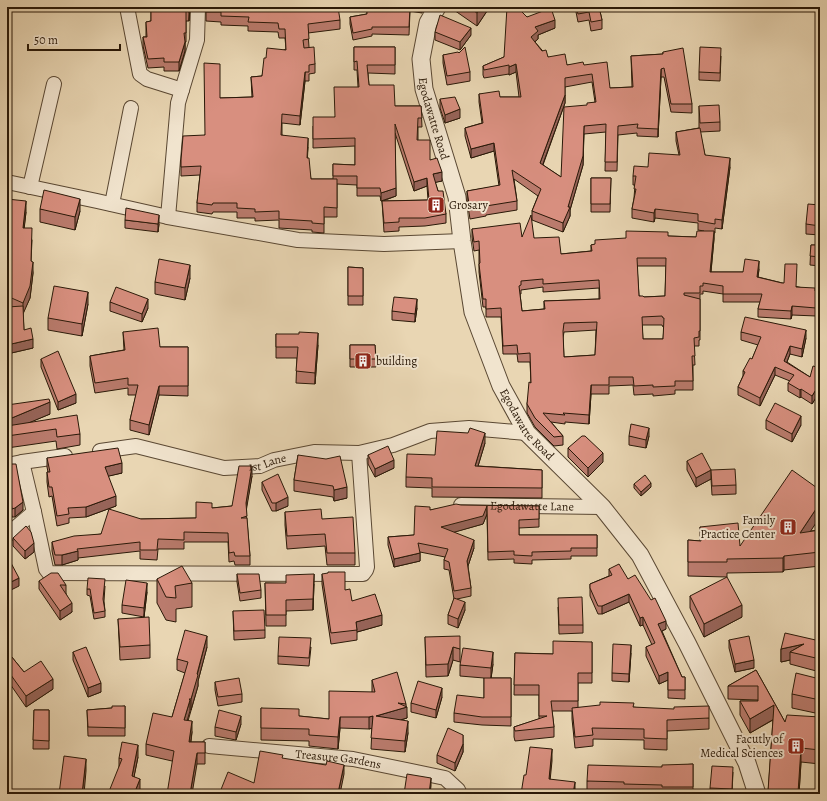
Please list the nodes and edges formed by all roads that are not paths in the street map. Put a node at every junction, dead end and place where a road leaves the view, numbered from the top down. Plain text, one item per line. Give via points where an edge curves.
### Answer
1 (127, 7) edge
2 (198, 7) edge
3 (437, 7) edge
4 (54, 84) dead end
5 (182, 90) junction
6 (131, 108) dead end
7 (7, 182) edge
8 (30, 187) junction
9 (112, 204) junction
10 (168, 217) junction
11 (462, 241) junction
12 (527, 433) junction
13 (90, 452) edge
14 (359, 453) junction
15 (75, 455) edge
16 (22, 462) junction
17 (7, 466) edge
18 (461, 505) edge
19 (602, 507) junction
20 (34, 512) junction
21 (7, 534) edge
22 (209, 746) dead end
23 (460, 794) edge
24 (757, 794) edge

1 - 5 street via 140,74 147,79
2 - 5 street via 197,40
3 - 11 street, Egodawatte Road via 428,23 421,59 424,89 457,197
4 - 8 street
5 - 10 street via 178,103
6 - 9 street
7 - 8 street
8 - 9 street
9 - 10 street
10 - 11 street via 298,240 384,244
11 - 12 street, Egodawatte Road via 473,312 501,386
12 - 14 street, 1st Lane via 470,428 430,431 393,445
12 - 19 street, Egodawatte Road
13 - 14 street, 1st Lane via 136,446 224,468 260,466 274,460 314,452
14 - 20 street via 367,567 363,574 50,573 46,570
15 - 16 street
16 - 17 street
16 - 20 street
18 - 19 street, Egodawatte Lane
19 - 24 street, Egodawatte Road via 640,555 747,763
20 - 21 street
22 - 23 street, Treasure Gardens via 354,759 445,778

